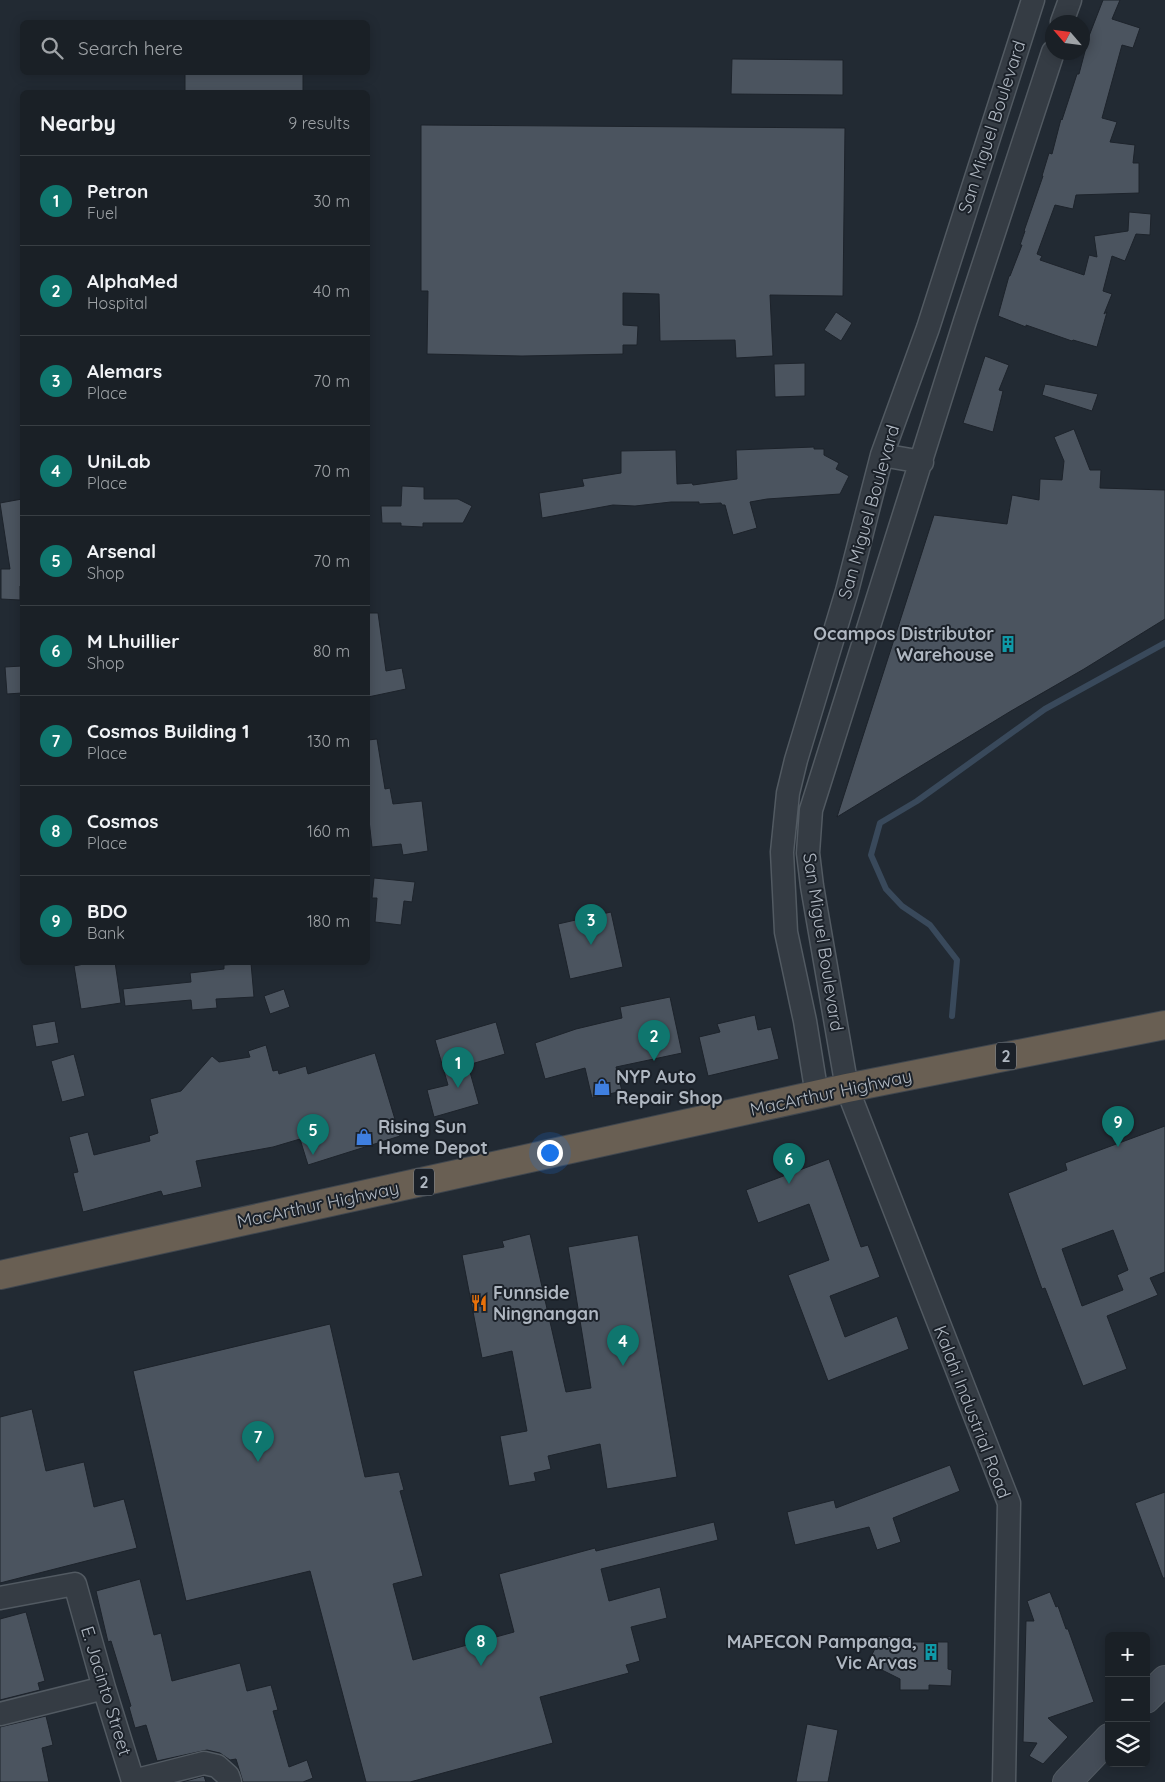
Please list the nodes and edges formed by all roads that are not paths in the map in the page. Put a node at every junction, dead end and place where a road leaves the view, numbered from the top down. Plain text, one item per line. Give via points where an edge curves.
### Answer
1 (1033, 0) edge
2 (1070, 0) edge
3 (1065, 15) edge
4 (1050, 60) edge
5 (882, 455) junction
6 (922, 462) junction
7 (847, 591) junction
8 (878, 597) junction
9 (1165, 1025) edge
10 (847, 1088) junction
11 (817, 1095) junction
12 (0, 1275) edge
13 (0, 1598) edge
14 (1165, 1680) edge
15 (104, 1688) junction
16 (1150, 1695) edge
17 (0, 1714) edge
18 (1105, 1742) edge
19 (131, 1782) edge
20 (230, 1782) edge
21 (1004, 1782) edge
22 (1067, 1782) edge

1 - 5 street, San Miguel Boulevard via 928,328
2 - 3 street
4 - 6 street, San Miguel Boulevard
5 - 6 street
5 - 7 street, San Miguel Boulevard
6 - 8 street, San Miguel Boulevard
7 - 8 street
7 - 11 street, San Miguel Boulevard via 796,760 783,831 786,932
8 - 10 street, San Miguel Boulevard via 811,810 808,853
9 - 10 highway, MacArthur Highway / 2
10 - 11 highway, MacArthur Highway / 2
10 - 21 street, Kalahi Industrial Road via 1009,1503
11 - 12 highway, MacArthur Highway / 2
13 - 15 street, E. Jacinto Street via 75,1584
14 - 16 main road
15 - 17 street
15 - 19 street, E. Jacinto Street
18 - 22 main road
19 - 20 street, E. Jacinto Street via 204,1764 217,1766

